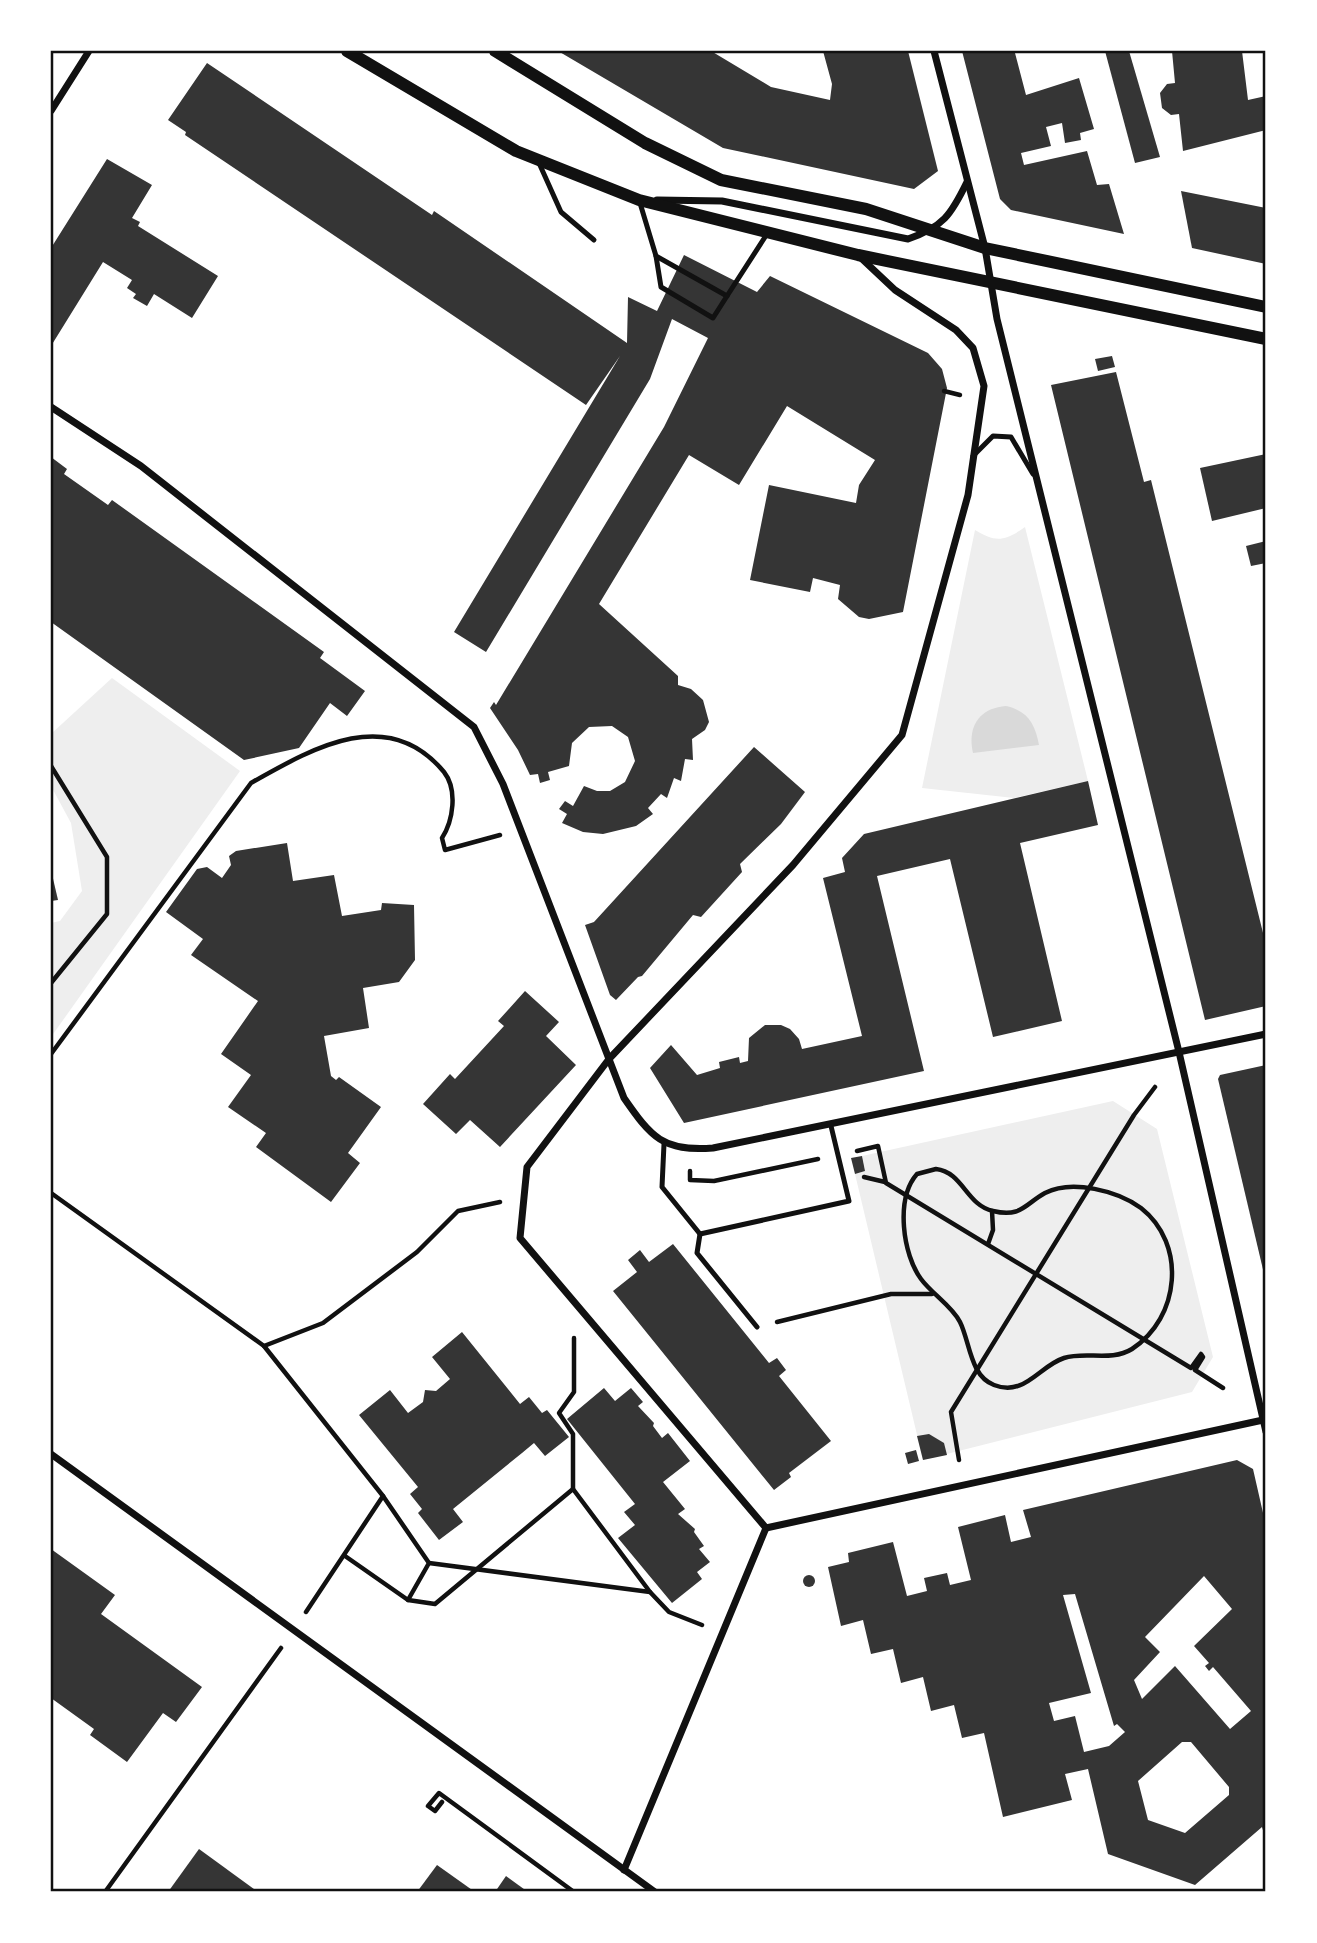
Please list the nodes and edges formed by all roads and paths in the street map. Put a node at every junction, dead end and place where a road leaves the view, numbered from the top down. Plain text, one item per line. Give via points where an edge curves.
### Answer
1 (89, 51) edge
2 (346, 51) edge
3 (495, 51) edge
4 (934, 51) edge
5 (51, 111) edge
6 (538, 160) junction
7 (967, 181) junction
8 (639, 200) junction
9 (932, 231) junction
10 (768, 232) junction
11 (594, 240) dead end
12 (985, 248) junction
13 (858, 255) junction
14 (656, 256) junction
15 (990, 284) junction
16 (727, 296) junction
17 (1266, 307) edge
18 (1266, 338) edge
19 (51, 407) edge
20 (973, 457) junction
21 (1037, 479) junction
22 (51, 766) edge
23 (520, 828) junction
24 (51, 984) edge
25 (1266, 1034) edge
26 (1180, 1052) junction
27 (51, 1054) edge
28 (609, 1059) junction
29 (1155, 1087) dead end
30 (831, 1126) junction
31 (664, 1144) junction
32 (690, 1150) junction
33 (838, 1155) junction
34 (856, 1178) dead end
35 (886, 1183) junction
36 (1089, 1188) junction
37 (51, 1193) edge
38 (908, 1196) junction
39 (524, 1197) junction
40 (992, 1211) junction
41 (700, 1234) junction
42 (988, 1244) junction
43 (1036, 1274) junction
44 (933, 1294) junction
45 (574, 1299) junction
46 (757, 1327) joint
47 (1143, 1339) junction
48 (264, 1346) junction
49 (976, 1371) junction
50 (1223, 1388) dead end
51 (1263, 1420) junction
52 (1266, 1432) edge
53 (51, 1454) edge
54 (950, 1462) dead end
55 (573, 1489) junction
56 (383, 1496) junction
57 (766, 1528) junction
58 (429, 1563) junction
59 (477, 1569) junction
60 (650, 1592) junction
61 (408, 1600) junction
62 (722, 1633) junction
63 (269, 1665) dead end
64 (442, 1802) dead end
65 (624, 1870) junction
66 (105, 1892) edge
67 (574, 1892) edge
68 (655, 1892) edge

1 - 5 street
2 - 6 street via 516,152
3 - 9 street via 645,143 721,180 866,209
4 - 7 street
6 - 8 street
6 - 11 lane via 561,212
7 - 9 street via 954,210
7 - 12 street
8 - 9 street via 722,201 908,239
8 - 10 street
8 - 14 lane
9 - 12 street
10 - 13 street
10 - 16 lane
12 - 15 street
12 - 17 street
13 - 15 street
13 - 20 street via 895,290 956,330 973,348 984,386
14 - 16 lane
14 - 16 lane via 661,287 713,318
15 - 18 street
15 - 21 street
19 - 23 street via 141,466 474,727
20 - 21 lane via 993,436 1011,438
20 - 28 street via 961,521 902,735 793,865
21 - 26 street
22 - 24 path via 107,857 107,914
23 - 27 path via 445,850 442,838 452,823 446,776 428,756 395,736 354,738 296,757 251,783
23 - 28 street
25 - 26 street
26 - 30 street
26 - 51 street
28 - 31 street via 624,1097 643,1125
28 - 39 street via 527,1167
29 - 36 path
30 - 32 street
30 - 33 lane
31 - 32 street
31 - 41 lane via 662,1187
32 - 33 path via 690,1180 714,1181
33 - 35 path via 878,1146
33 - 41 lane via 849,1201
34 - 35 path via 869,1176
35 - 38 path
36 - 40 path via 1053,1191 1017,1212
36 - 43 path
36 - 47 path via 1117,1195 1142,1209 1167,1243 1172,1268 1168,1303 1157,1325
37 - 48 path
38 - 40 path via 917,1174 944,1169 973,1200
38 - 42 path
38 - 44 path via 904,1219 907,1251
39 - 45 street via 520,1238
39 - 48 path via 458,1211 417,1252 323,1323
40 - 42 path
41 - 46 lane via 697,1253
42 - 43 path
43 - 47 path
43 - 49 path
44 - 46 path via 891,1294
44 - 49 path via 959,1319
45 - 55 path via 573,1391 559,1413 573,1434
45 - 57 street
47 - 49 path via 1123,1353 1065,1357 1034,1380 1012,1388 992,1385
47 - 50 path via 1191,1368 1201,1354 1195,1370
48 - 56 path
49 - 54 path via 951,1412 961,1459
51 - 52 street
51 - 57 street
53 - 65 street
55 - 59 path
55 - 60 path
56 - 58 path
56 - 61 path via 345,1556
57 - 62 street
58 - 59 path
58 - 61 path
59 - 60 path
59 - 61 path via 435,1604
60 - 62 path via 669,1612
62 - 65 street
63 - 66 path
64 - 67 path via 435,1811 428,1806 439,1793
65 - 68 street

